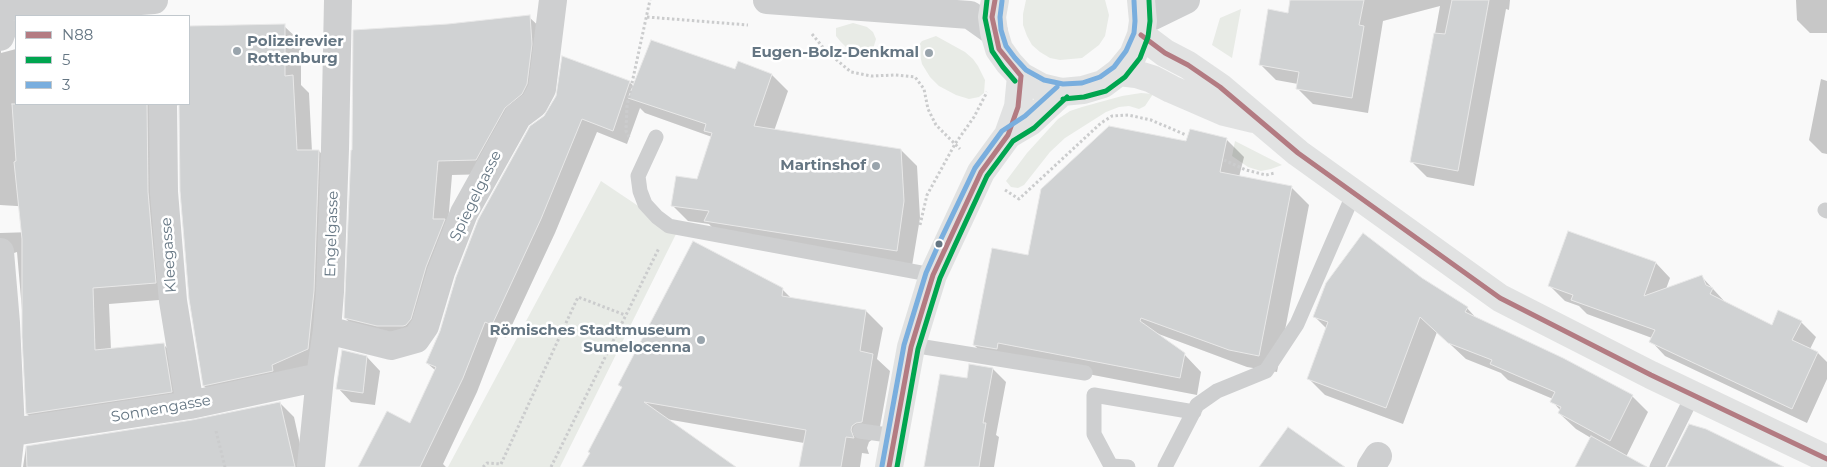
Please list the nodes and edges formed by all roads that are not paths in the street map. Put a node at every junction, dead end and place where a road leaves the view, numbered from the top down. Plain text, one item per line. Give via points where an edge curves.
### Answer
1 (156, 0) edge
2 (338, 0) edge
3 (552, 0) edge
4 (767, 0) edge
5 (1186, 0) edge
6 (12, 3) edge
7 (986, 6) edge
8 (158, 15) edge
9 (1141, 19) edge
10 (0, 37) edge
11 (1119, 72) junction
12 (1021, 76) junction
13 (1062, 92) junction
14 (163, 105) edge
15 (1259, 121) junction
16 (1008, 135) junction
17 (656, 137) dead end
18 (1354, 193) junction
19 (0, 252) edge
20 (921, 273) junction
21 (327, 330) junction
22 (912, 345) junction
23 (1085, 373) dead end
24 (320, 376) junction
25 (1693, 395) junction
26 (200, 403) junction
27 (1194, 412) junction
28 (860, 431) dead end
29 (5, 433) edge
30 (896, 436) junction
31 (1827, 459) edge
32 (7, 467) edge
33 (311, 467) edge
34 (889, 467) edge
35 (1128, 467) edge
36 (1165, 467) edge
37 (1657, 467) edge

1 - 6 street via 87,5
1 - 8 street
2 - 21 street, Engelgasse
3 - 21 street, Spiegelgasse via 542,89 534,104 518,116 464,213 425,326 416,339 391,346
4 - 7 street
5 - 9 street
6 - 10 street
7 - 12 main road via 999,48
9 - 11 main road via 1133,55
9 - 15 main road via 1165,53 1220,87
11 - 13 main road via 1103,84
11 - 15 main road via 1152,79 1224,112
12 - 13 main road via 1041,87
12 - 16 main road via 1018,107
13 - 16 main road via 1030,122
14 - 26 street, Kleegasse via 164,192 173,301
15 - 18 main road
16 - 20 main road via 981,172
17 - 20 lane via 638,176 640,192 645,204 670,226
18 - 25 main road via 1500,298
18 - 27 lane via 1297,324 1266,371 1217,391 1197,404
19 - 29 street via 6,323
20 - 22 main road
21 - 24 street, Engelgasse
22 - 23 lane
22 - 30 main road
24 - 26 street, Sonnengasse
24 - 33 street, Engelgasse
25 - 31 main road
25 - 37 lane
26 - 29 street, Sonnengasse
27 - 35 lane via 1094,395 1094,434 1111,466
27 - 36 lane
28 - 30 lane
29 - 32 street
30 - 34 main road

